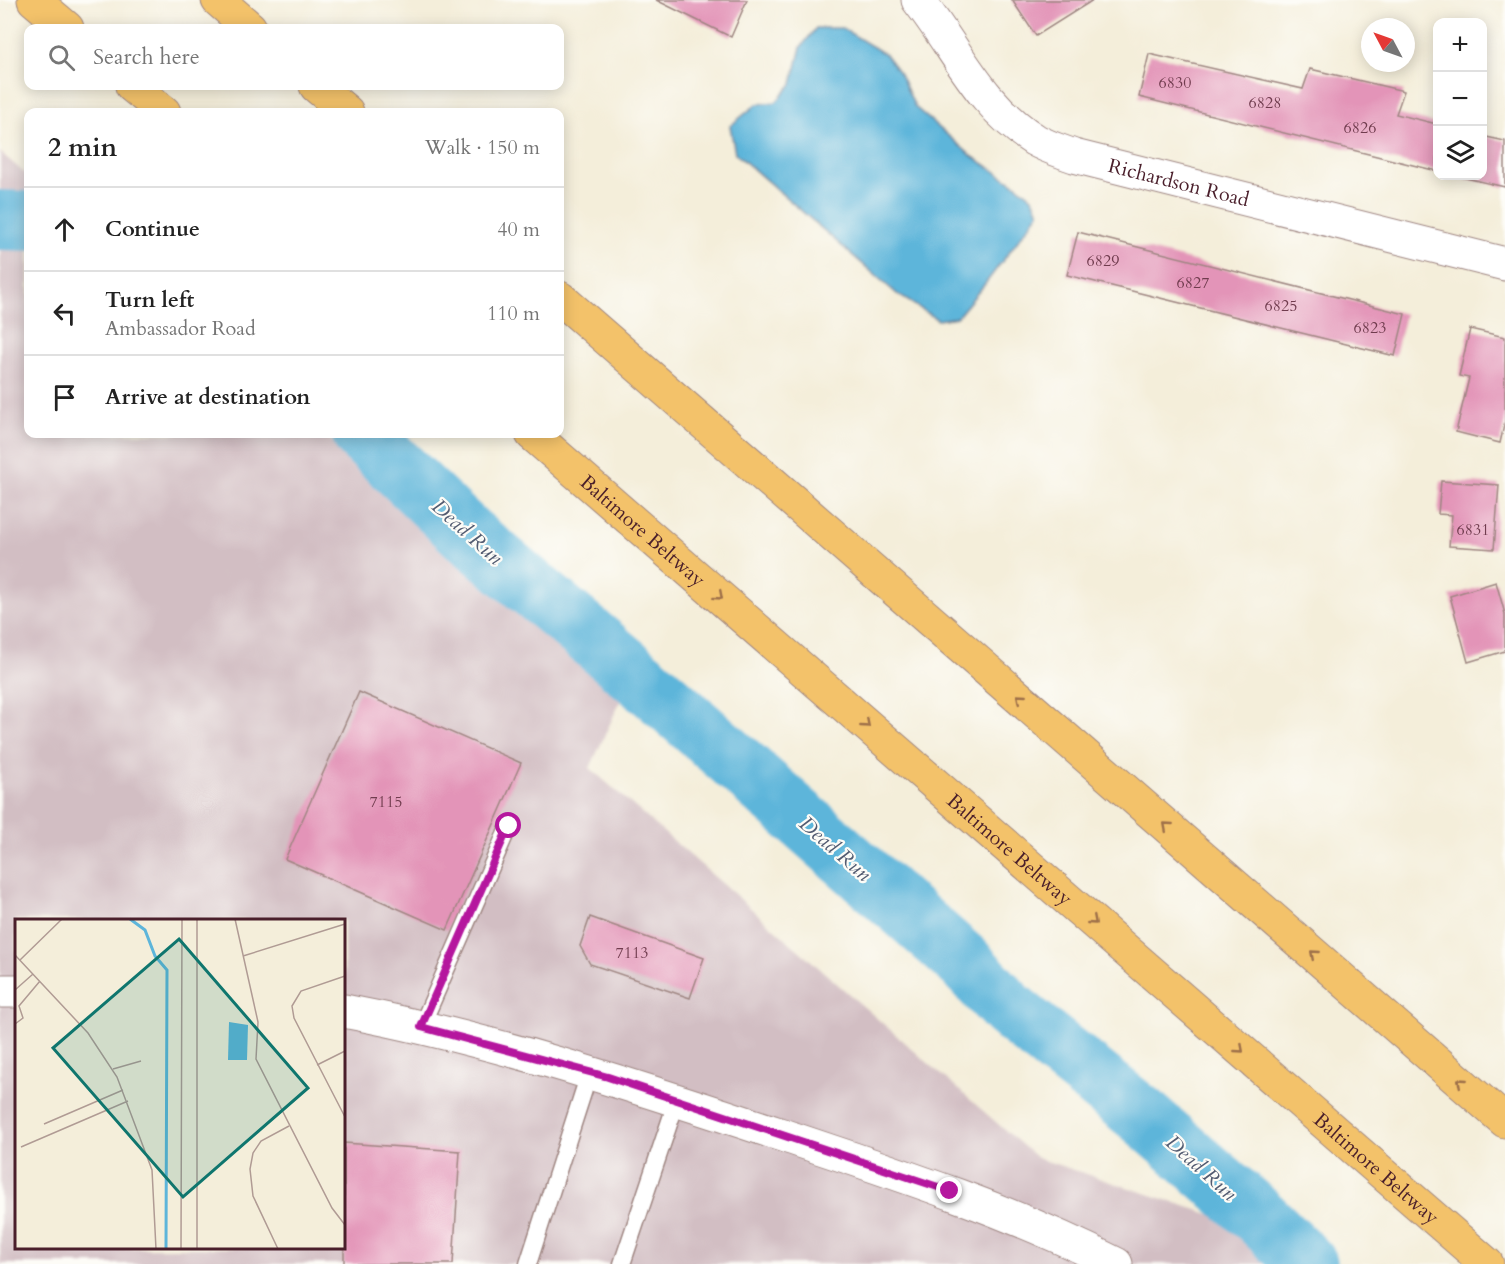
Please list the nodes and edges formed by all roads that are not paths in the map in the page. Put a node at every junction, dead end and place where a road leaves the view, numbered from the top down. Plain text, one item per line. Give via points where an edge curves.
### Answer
1 (34, 0) edge
2 (218, 0) edge
3 (918, 0) edge
4 (62, 24) edge
5 (245, 24) edge
6 (137, 90) edge
7 (321, 90) edge
8 (159, 108) edge
9 (342, 108) edge
10 (1505, 264) edge
11 (564, 301) edge
12 (537, 438) edge
13 (509, 826) dead end
14 (15, 991) edge
15 (0, 992) edge
16 (345, 1011) edge
17 (421, 1027) junction
18 (590, 1071) junction
19 (677, 1100) junction
20 (1505, 1121) edge
21 (528, 1264) edge
22 (622, 1264) edge
23 (1116, 1264) edge
24 (1487, 1264) edge

1 - 4 highway
2 - 5 highway
3 - 10 street, Richardson Road via 984,97 1038,142 1074,156
6 - 8 highway
7 - 9 highway
20 -> 11 highway
12 -> 24 highway, Baltimore Beltway
13 - 17 lane
14 - 15 street
16 - 17 street
17 - 18 street
18 - 19 street
18 - 21 lane
19 - 22 lane
19 - 23 street via 950,1191 1078,1244

